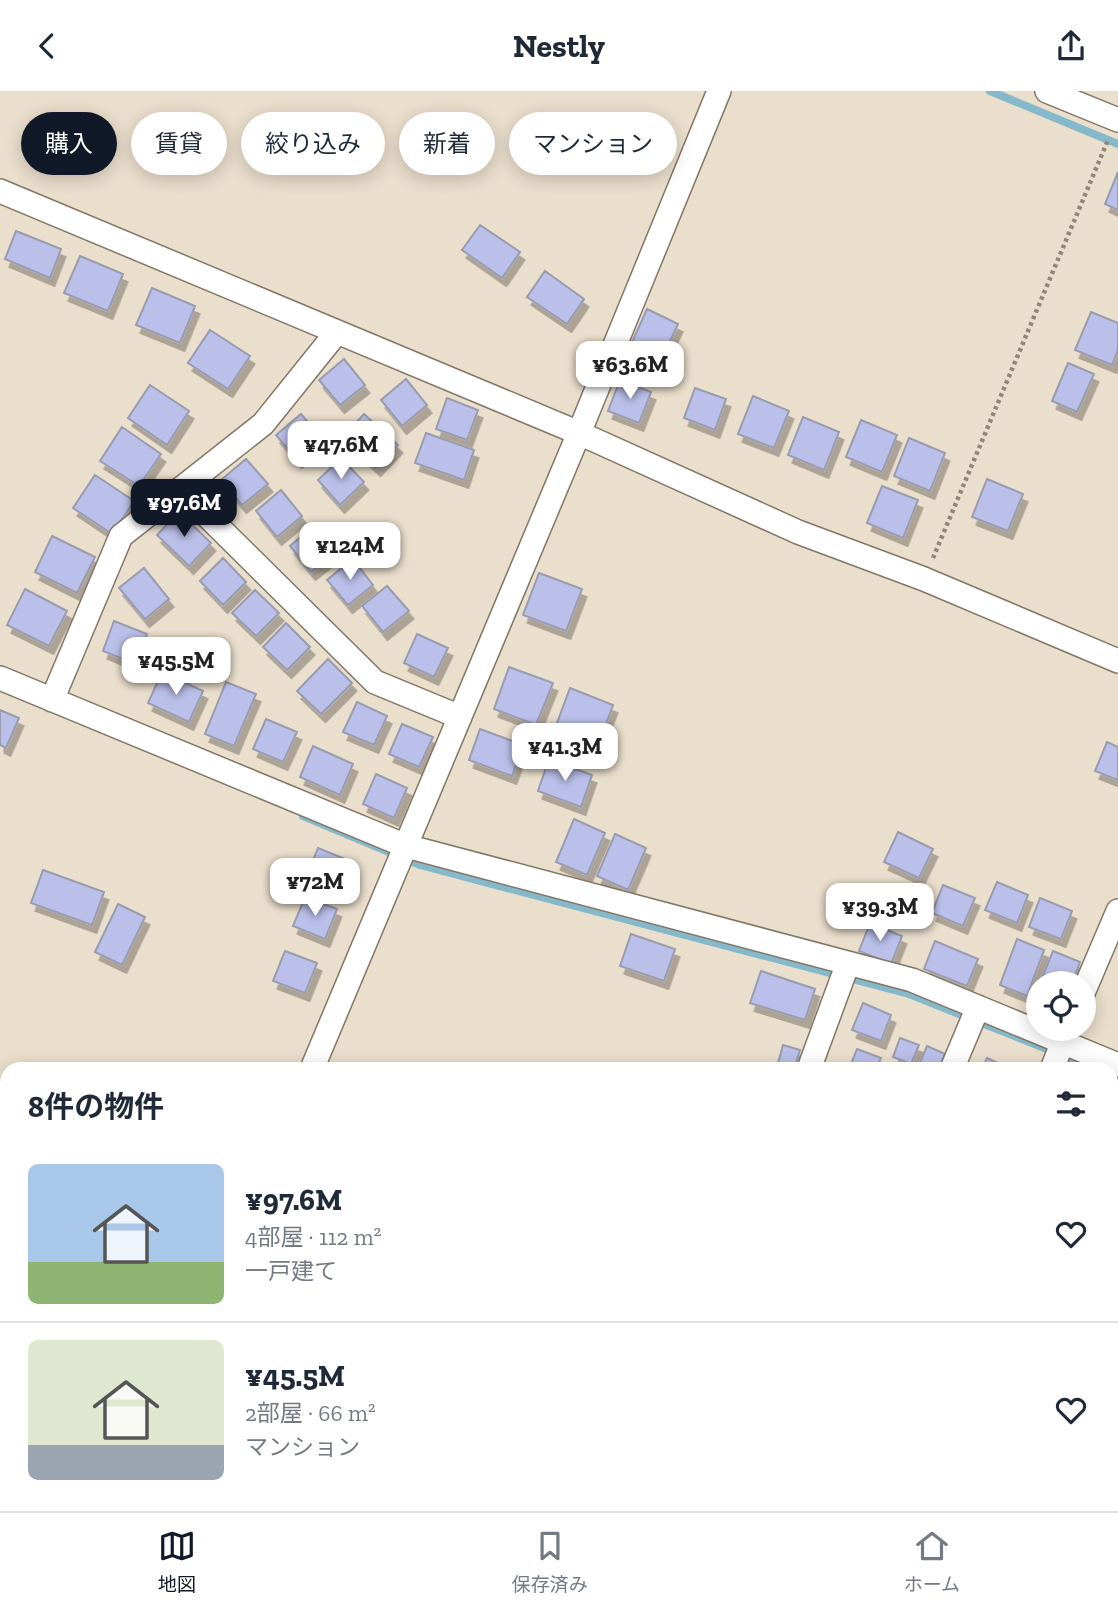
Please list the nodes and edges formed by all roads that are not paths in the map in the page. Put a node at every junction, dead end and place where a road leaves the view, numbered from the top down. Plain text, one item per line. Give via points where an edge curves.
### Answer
1 (719, 91) edge
2 (1047, 91) edge
3 (1117, 120) edge
4 (0, 191) edge
5 (337, 332) junction
6 (579, 433) junction
7 (180, 489) junction
8 (1118, 660) edge
9 (0, 678) edge
10 (52, 700) junction
11 (460, 717) junction
12 (403, 854) junction
13 (1118, 911) edge
14 (1092, 971) edge
15 (845, 972) junction
16 (975, 1016) junction
17 (1060, 1050) edge
18 (315, 1062) edge
19 (812, 1062) edge
20 (955, 1062) edge
21 (1106, 1062) edge

1 - 6 street
2 - 3 street
4 - 5 street
5 - 6 street
5 - 7 street via 263,424
6 - 8 street via 798,532
6 - 11 street
7 - 10 street via 121,536
7 - 11 street via 375,682
9 - 10 street
10 - 12 street
11 - 12 street
12 - 15 street
12 - 18 street
13 - 14 street
15 - 16 street via 912,980
15 - 19 street
16 - 17 street
16 - 20 street
17 - 21 street

